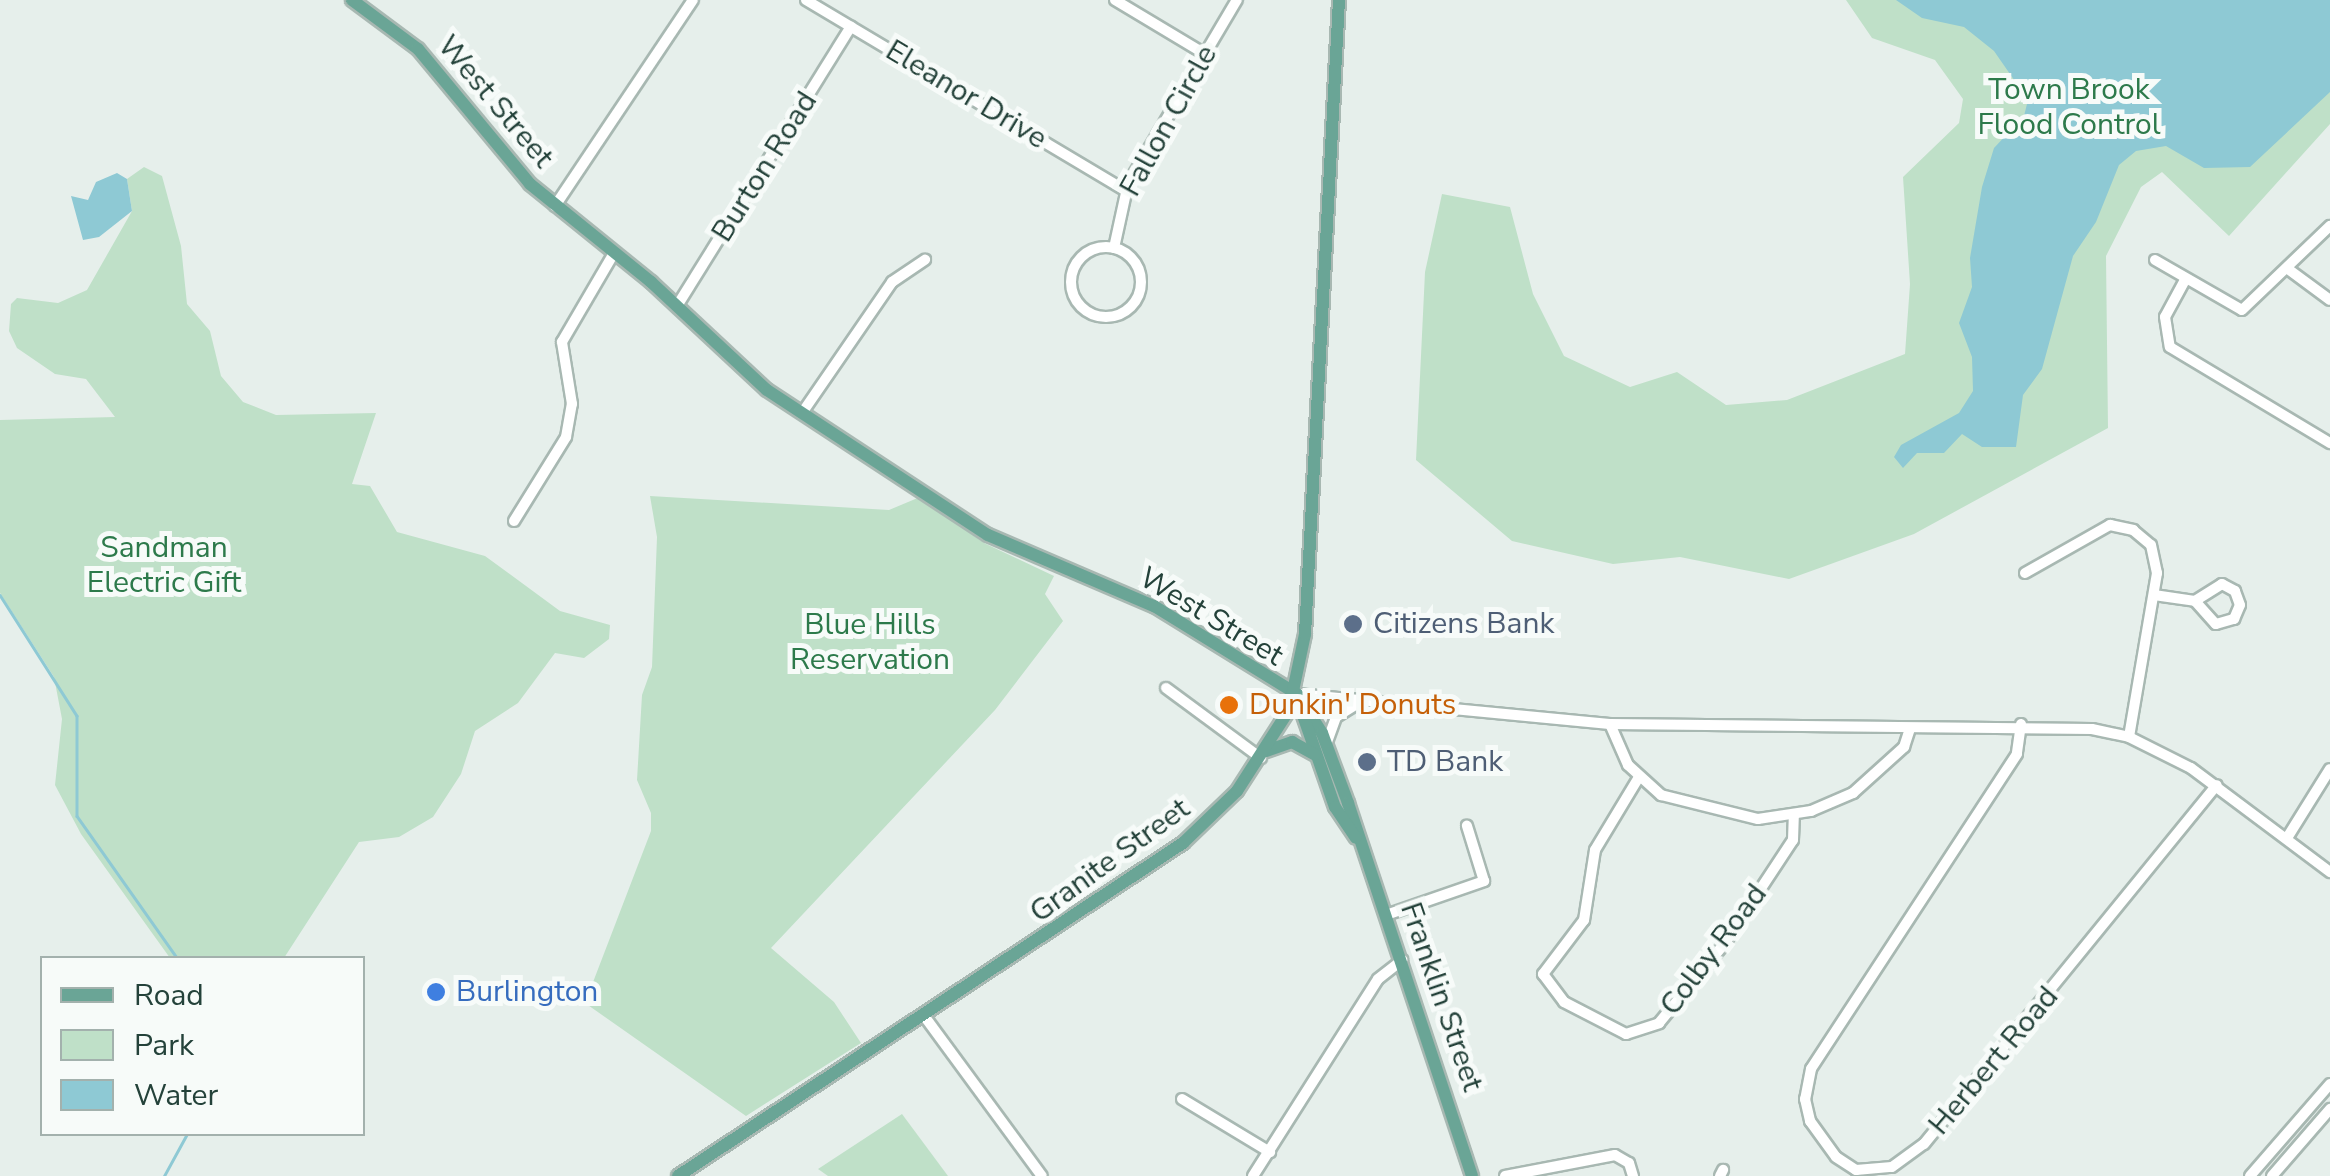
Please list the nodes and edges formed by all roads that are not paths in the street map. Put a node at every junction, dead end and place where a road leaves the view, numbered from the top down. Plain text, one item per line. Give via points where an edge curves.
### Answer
1 (352, 0) edge
2 (693, 0) edge
3 (806, 0) edge
4 (1115, 0) edge
5 (1237, 0) edge
6 (1339, 0) edge
7 (851, 27) junction
8 (1205, 54) junction
9 (1126, 190) junction
10 (555, 206) junction
11 (2330, 226) edge
12 (1114, 248) junction
13 (614, 253) junction
14 (926, 260) dead end
15 (2155, 260) dead end
16 (2288, 268) junction
17 (2185, 280) junction
18 (2330, 300) edge
19 (677, 306) junction
20 (802, 413) junction
21 (2330, 443) edge
22 (514, 522) dead end
23 (2025, 573) dead end
24 (2154, 595) junction
25 (2195, 601) junction
26 (1166, 688) dead end
27 (1297, 694) junction
28 (1364, 702) junction
29 (1610, 724) junction
30 (2021, 724) junction
31 (1910, 728) junction
32 (2129, 737) junction
33 (1326, 744) junction
34 (1262, 755) junction
35 (1316, 757) junction
36 (2330, 769) edge
37 (1640, 778) junction
38 (2217, 785) junction
39 (1794, 816) junction
40 (1467, 826) dead end
41 (1356, 838) junction
42 (2287, 838) junction
43 (2330, 872) edge
44 (1386, 915) junction
45 (1402, 960) junction
46 (926, 1017) junction
47 (2330, 1084) edge
48 (1182, 1099) dead end
49 (2330, 1109) edge
50 (1270, 1152) junction
51 (2263, 1161) junction
52 (2274, 1174) edge
53 (678, 1176) edge
54 (1042, 1176) edge
55 (1254, 1176) edge
56 (1472, 1176) edge
57 (1505, 1176) edge
58 (1633, 1176) edge
59 (2250, 1176) edge

1 - 10 main road, West Street via 418,49 490,142
2 - 10 street
3 - 7 street, Eleanor Drive
4 - 8 street
5 - 8 street, Fallon Circle
6 - 27 main road, Granite Street
7 - 9 street, Eleanor Drive
7 - 19 street, Burton Road
8 - 9 street, Fallon Circle
9 - 12 street, Fallon Circle
10 - 13 main road, West Street
11 - 16 street
12 - 12 street via 1086,253 1072,273 1074,297 1096,316 1125,312 1141,289 1137,265
13 - 19 main road, West Street
13 - 22 street via 562,342 572,404 566,437
14 - 20 street via 892,282
15 - 17 street
16 - 17 street via 2242,310
16 - 18 street
17 - 21 street via 2165,317 2170,347
19 - 20 main road, West Street via 746,373
20 - 27 main road, West Street via 988,535 1154,606
23 - 24 street via 2098,528 2122,526 2154,550
24 - 25 street
24 - 32 street
25 - 25 street via 2216,624 2234,620 2240,605 2235,591 2222,584
26 - 34 street
27 - 28 street, West Street
27 - 33 main road, Franklin Street
27 - 34 main road, Granite Street
27 - 35 main road, Franklin Street
28 - 29 street, West Street
28 - 33 street via 1336,717
29 - 31 street, West Street
29 - 37 street via 1614,744
30 - 31 street, West Street
30 - 32 street, West Street
30 - 38 street, Herbert Road via 2014,758 1811,1070 1805,1099 1810,1121 1836,1157 1856,1170 1892,1167 1929,1138
31 - 39 street via 1904,747 1858,788
32 - 38 street, West Street
33 - 41 main road, Franklin Street
34 - 35 main road via 1295,742
34 - 46 main road, Granite Street via 1226,805 1183,843
35 - 41 main road, Franklin Street via 1339,816
36 - 42 street
37 - 39 street via 1669,799 1721,814
37 - 39 street, Colby Road via 1595,850 1584,920 1543,978 1570,1006 1626,1034 1659,1024 1732,934 1793,840
38 - 42 street, West Street
40 - 44 street via 1484,880
41 - 44 main road, Franklin Street
42 - 43 street, West Street
44 - 45 main road, Franklin Street
45 - 50 street via 1378,979
45 - 56 main road, Franklin Street
46 - 53 main road, Granite Street
46 - 54 street
47 - 51 street
48 - 50 street
49 - 52 street
50 - 55 street
51 - 52 street
51 - 59 street
57 - 58 street via 1615,1155 1626,1160

